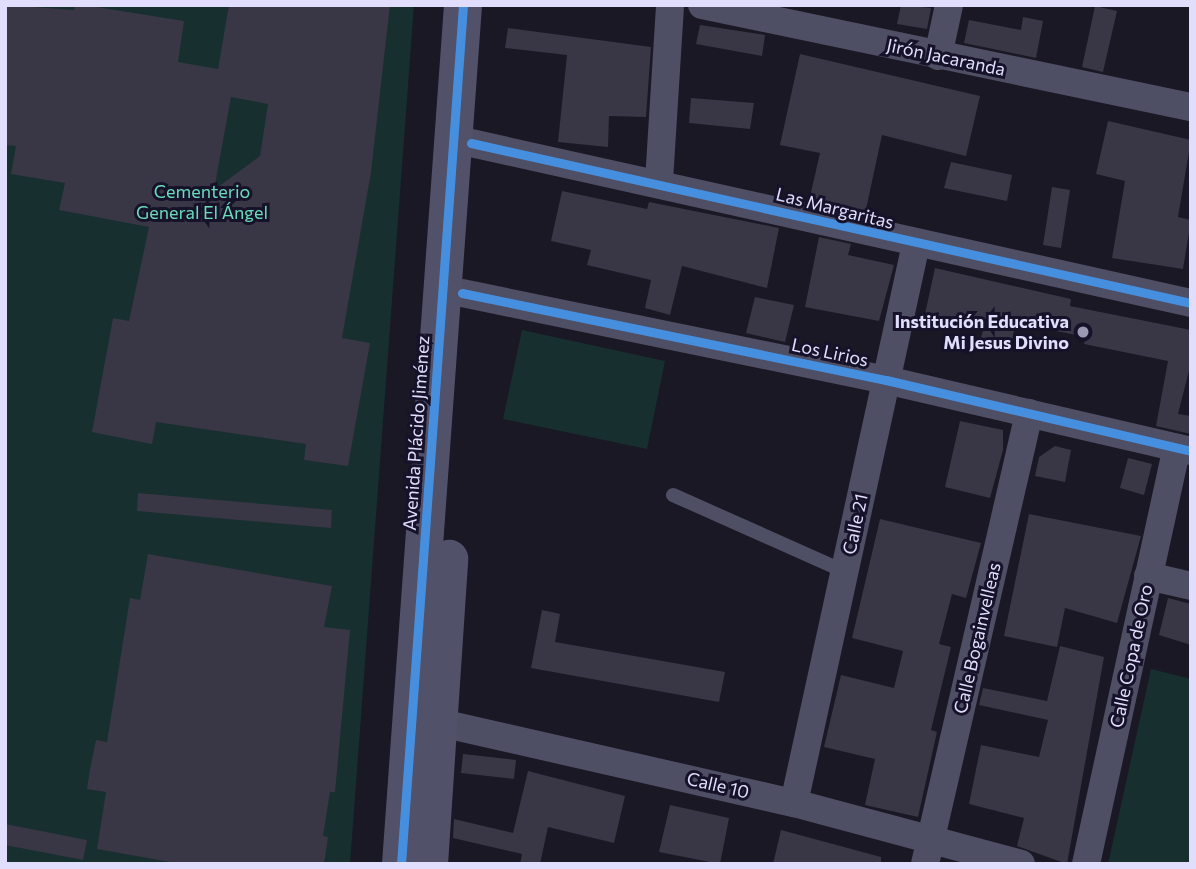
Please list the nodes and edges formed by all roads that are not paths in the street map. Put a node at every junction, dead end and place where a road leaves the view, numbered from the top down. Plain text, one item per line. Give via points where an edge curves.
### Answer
1 (463, 5) edge
2 (482, 5) edge
3 (670, 5) edge
4 (702, 5) edge
5 (949, 5) edge
6 (810, 16) edge
7 (938, 56) junction
8 (1191, 107) edge
9 (471, 144) junction
10 (659, 181) junction
11 (916, 244) junction
12 (462, 293) junction
13 (1191, 303) edge
14 (886, 380) junction
15 (1030, 413) junction
16 (1184, 449) edge
17 (673, 495) dead end
18 (844, 571) junction
19 (1148, 576) junction
20 (1191, 586) edge
21 (426, 719) junction
22 (794, 803) junction
23 (928, 853) edge
24 (401, 864) edge
25 (429, 864) edge
26 (1021, 864) edge
27 (1086, 864) edge

1 - 21 street, Avenida Plácido Jiménez
2 - 9 street, Avenida Plácido Jiménez
3 - 10 street
4 - 6 street, Jirón Jacaranda
5 - 7 street
6 - 7 street, Jirón Jacaranda
7 - 8 street, Jirón Jacaranda
9 - 10 street, Las Margaritas
9 - 12 street, Avenida Plácido Jiménez
10 - 11 street, Las Margaritas
11 - 13 street, Las Margaritas
11 - 14 street, Calle 21
12 - 14 street, Los Lirios
12 - 21 street, Avenida Plácido Jiménez
14 - 15 street, Los Lirios
14 - 18 street, Calle 21
15 - 16 street, Los Lirios
15 - 23 street, Calle Bogainvelleas
16 - 19 street, Calle Copa de Oro
17 - 18 lane
18 - 22 street, Calle 21
19 - 20 street
19 - 27 street, Calle Copa de Oro
21 - 22 street, Calle 10
21 - 24 street, Avenida Plácido Jiménez
21 - 25 street, Avenida Plácido Jiménez
22 - 23 street, Calle 10
23 - 26 street, Calle 10

